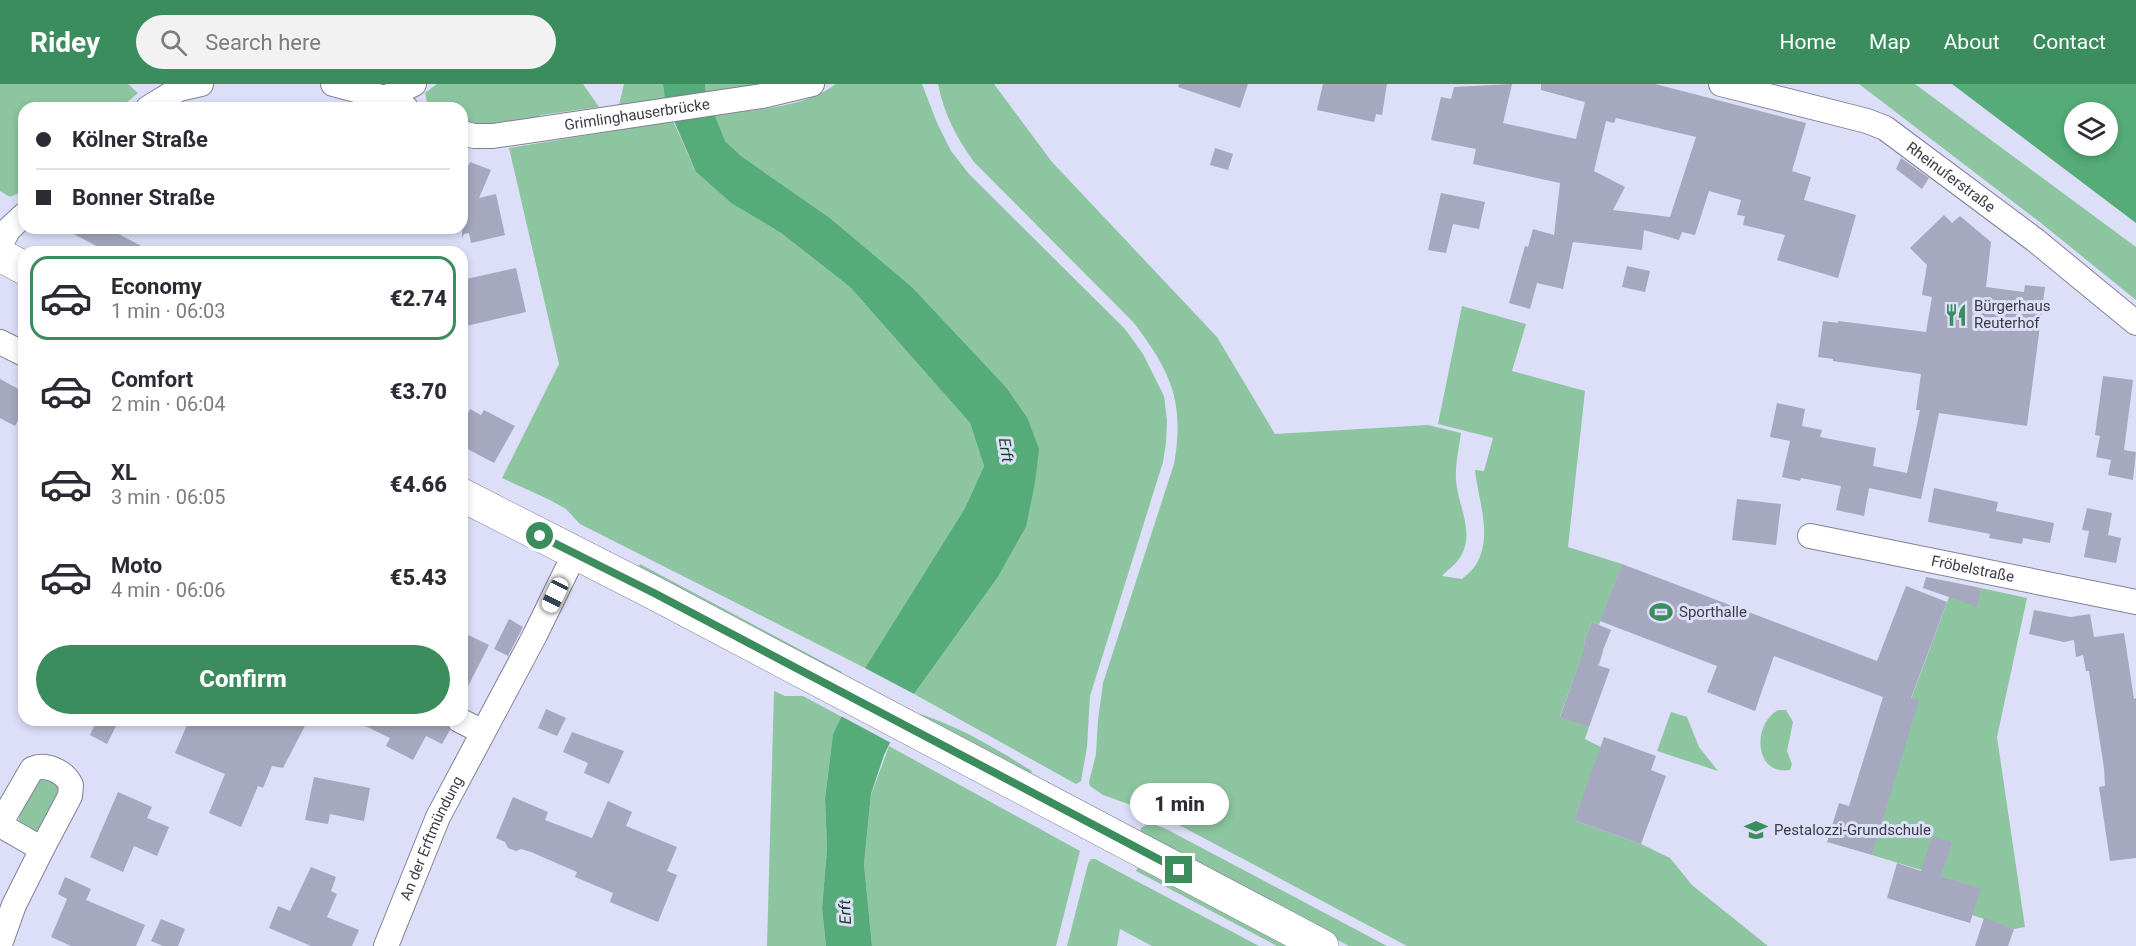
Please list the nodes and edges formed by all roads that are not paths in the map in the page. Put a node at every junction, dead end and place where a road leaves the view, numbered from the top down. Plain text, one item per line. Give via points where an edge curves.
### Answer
1 (201, 84) edge
2 (333, 84) edge
3 (414, 84) edge
4 (812, 84) edge
5 (1729, 86) edge
6 (158, 102) edge
7 (393, 102) edge
8 (397, 102) edge
9 (468, 134) edge
10 (18, 221) edge
11 (0, 245) edge
12 (0, 255) edge
13 (18, 265) edge
14 (2136, 323) edge
15 (0, 342) edge
16 (18, 351) edge
17 (468, 498) edge
18 (1810, 536) dead end
19 (575, 553) junction
20 (2136, 602) edge
21 (468, 724) edge
22 (483, 732) junction
23 (0, 825) edge
24 (42, 849) junction
25 (0, 944) edge
26 (386, 946) edge
27 (1322, 946) edge

1 - 6 street via 179,89
2 - 7 street
3 - 8 street
4 - 9 street, Grimlinghauserbrücke via 762,96 633,116 493,136
5 - 14 street, Rheinuferstraße via 1886,128 2035,240
10 - 11 street
12 - 13 main road
15 - 16 street
17 - 19 main road
18 - 20 street, Fröbelstraße
19 - 22 street, An der Erftmündung
19 - 27 main road
21 - 22 street
22 - 26 street, An der Erftmündung via 438,817
23 - 24 street
23 - 24 street via 32,769 48,767 65,776 71,785 70,796
24 - 25 street

